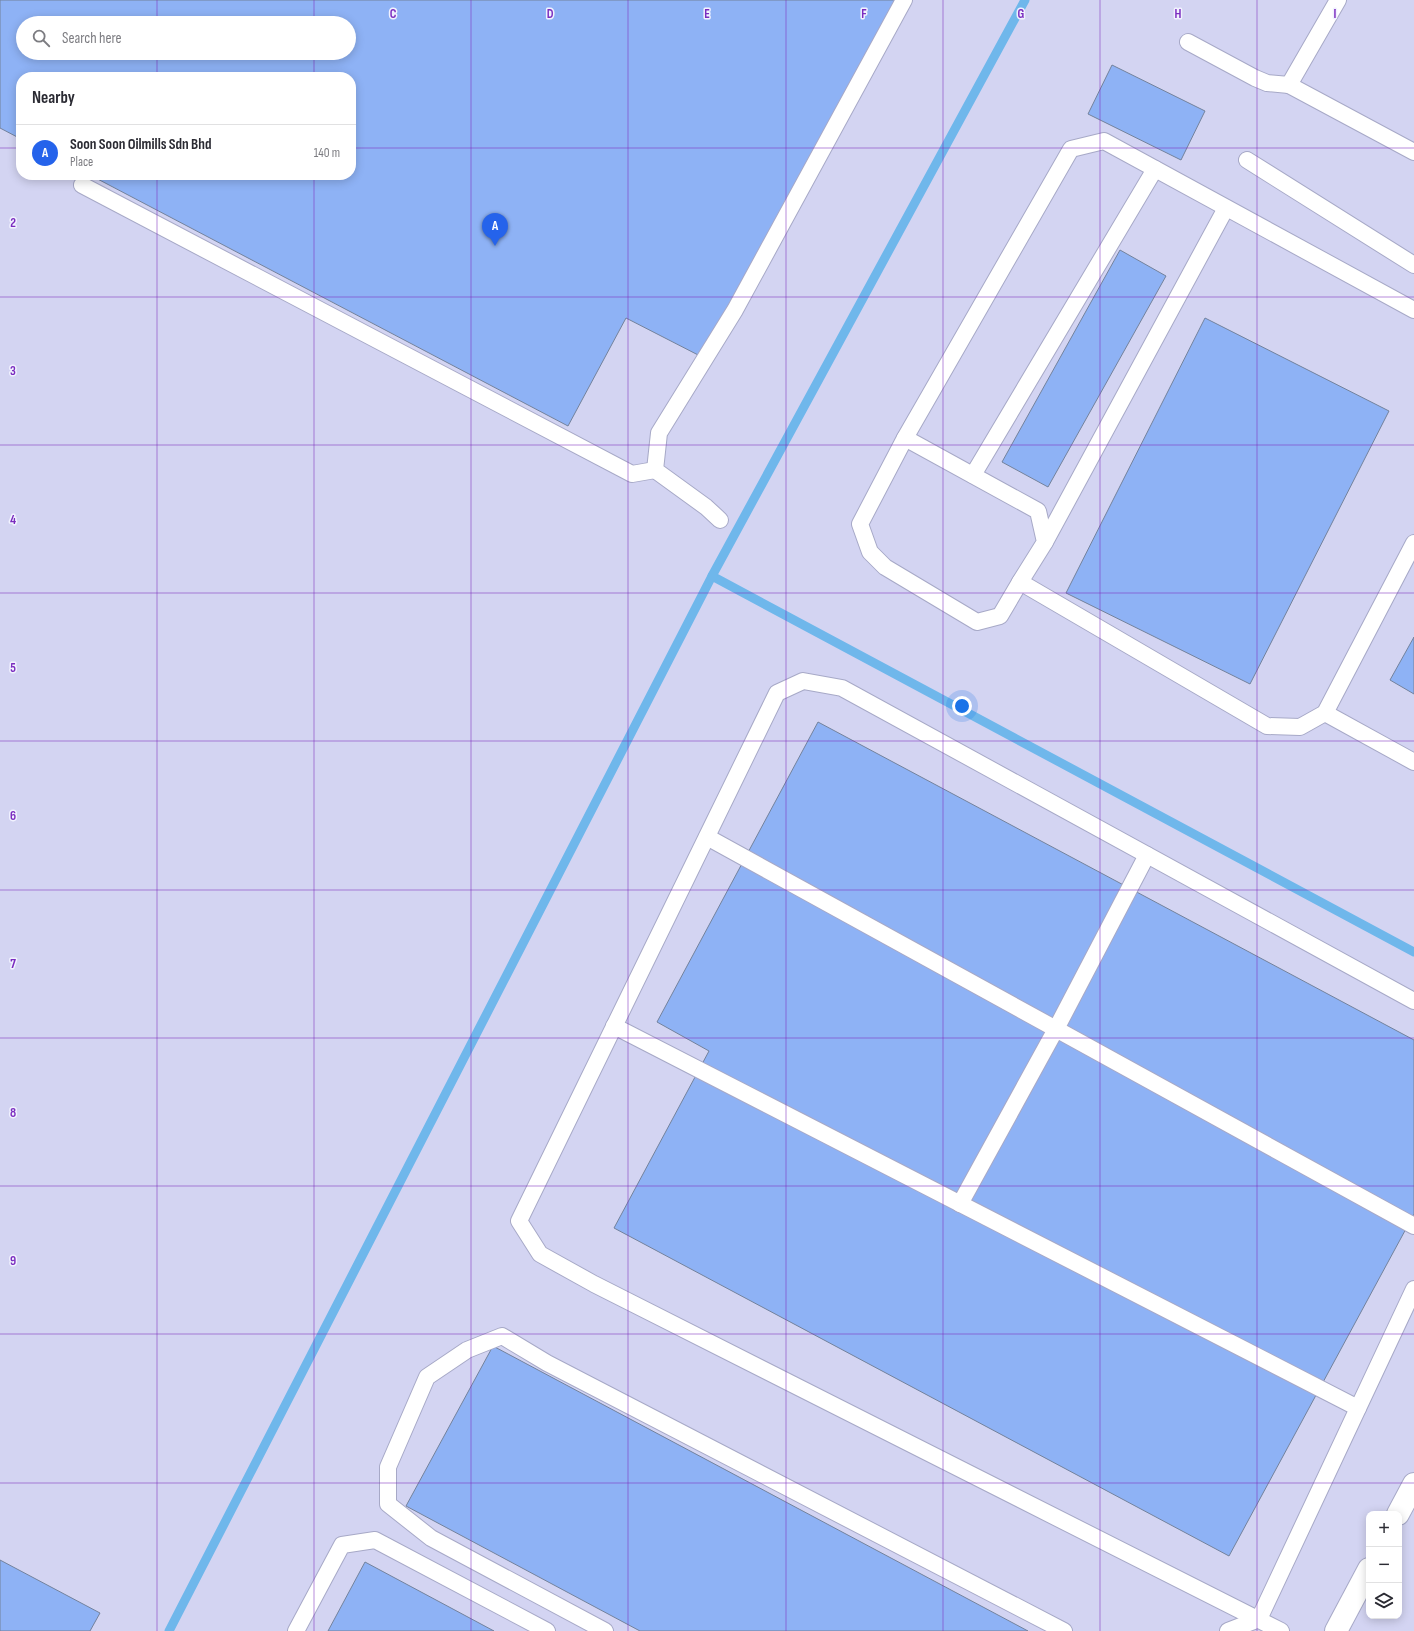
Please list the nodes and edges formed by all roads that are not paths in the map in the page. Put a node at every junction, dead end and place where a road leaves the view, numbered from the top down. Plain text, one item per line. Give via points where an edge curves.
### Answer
1 (904, 0) edge
2 (1338, 0) edge
3 (1188, 42) dead end
4 (1289, 85) junction
5 (1414, 152) edge
6 (1246, 160) dead end
7 (1155, 169) junction
8 (82, 185) dead end
9 (1226, 208) junction
10 (1414, 265) edge
11 (1414, 310) edge
12 (905, 438) junction
13 (654, 470) junction
14 (973, 475) junction
15 (720, 520) dead end
16 (1045, 542) junction
17 (1414, 543) edge
18 (1020, 582) junction
19 (1325, 713) junction
20 (1414, 762) edge
21 (707, 837) junction
22 (1147, 855) junction
23 (1414, 1001) edge
24 (614, 1026) junction
25 (1056, 1029) junction
26 (960, 1204) junction
27 (1414, 1226) edge
28 (1414, 1289) edge
29 (1358, 1408) junction
30 (1414, 1484) edge
31 (1400, 1511) edge
32 (1366, 1575) edge
33 (1259, 1619) junction
34 (296, 1631) edge
35 (547, 1631) edge
36 (605, 1631) edge
37 (1064, 1631) edge
38 (1228, 1631) edge
39 (1281, 1631) edge
40 (1336, 1631) edge

1 - 13 lane via 735,310 659,433
2 - 4 lane
3 - 4 lane via 1255,78 1267,83
4 - 5 lane
6 - 10 lane
7 - 9 lane
7 - 12 lane via 1104,141 1072,149
7 - 14 lane
8 - 13 lane via 632,474
9 - 11 lane
9 - 16 lane
12 - 14 lane
12 - 18 lane via 860,524 870,552 885,568 977,622 1000,616
13 - 15 lane
14 - 16 lane via 1038,511
16 - 18 lane
17 - 19 lane
18 - 19 lane via 1267,726 1300,727
19 - 20 lane
21 - 22 lane via 777,694 803,681 842,688
21 - 24 lane
21 - 25 lane
22 - 23 lane
22 - 25 lane
24 - 26 lane
24 - 33 lane via 519,1221 540,1254 601,1288
25 - 26 lane
25 - 27 lane
26 - 29 lane
28 - 29 lane
29 - 33 lane
30 - 31 street
32 - 40 street
33 - 38 lane
33 - 39 lane
34 - 35 lane via 342,1545 374,1540
36 - 37 lane via 431,1538 388,1504 388,1467 427,1377 467,1350 502,1336 554,1366

